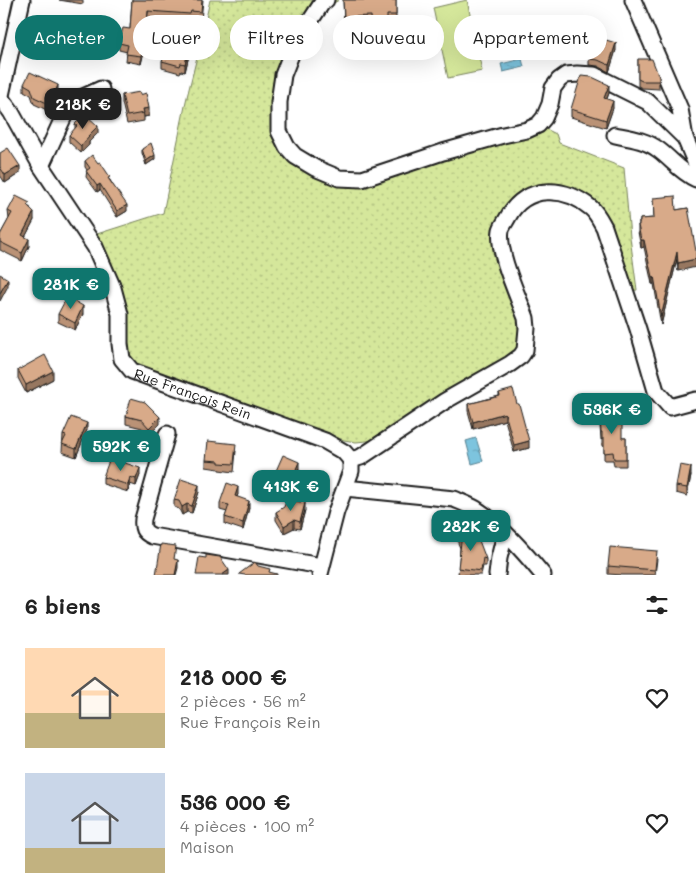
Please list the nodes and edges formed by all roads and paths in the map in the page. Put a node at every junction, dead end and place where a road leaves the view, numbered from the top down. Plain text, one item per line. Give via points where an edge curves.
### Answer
1 (22, 0) edge
2 (633, 0) edge
3 (323, 1) edge
4 (101, 89) dead end
5 (0, 98) edge
6 (615, 135) dead end
7 (685, 138) junction
8 (696, 164) edge
9 (41, 166) junction
10 (696, 179) edge
11 (696, 400) edge
12 (167, 434) dead end
13 (351, 460) junction
14 (345, 488) junction
15 (505, 534) junction
16 (320, 570) edge
17 (497, 575) edge
18 (543, 575) edge

1 - 5 street
2 - 7 street via 680,109
3 - 7 street via 295,44 283,76 279,102 280,131 294,156 338,178 362,179 443,152 527,130 544,118 553,88 566,75 594,75 635,95 648,102
4 - 9 street via 70,102
5 - 9 street, Rue François Rein
6 - 10 street via 645,142 658,149
7 - 8 street
9 - 13 street, Rue François Rein via 95,247 113,288 120,314 122,359 132,371 325,441
11 - 13 street via 670,407 656,391 598,216 570,196 545,192 520,201 501,229 502,252 528,328 521,356 445,401 361,457
12 - 16 street via 143,519 145,532
13 - 14 street
14 - 15 street via 454,499 487,516
14 - 16 street
15 - 17 street
15 - 18 street

